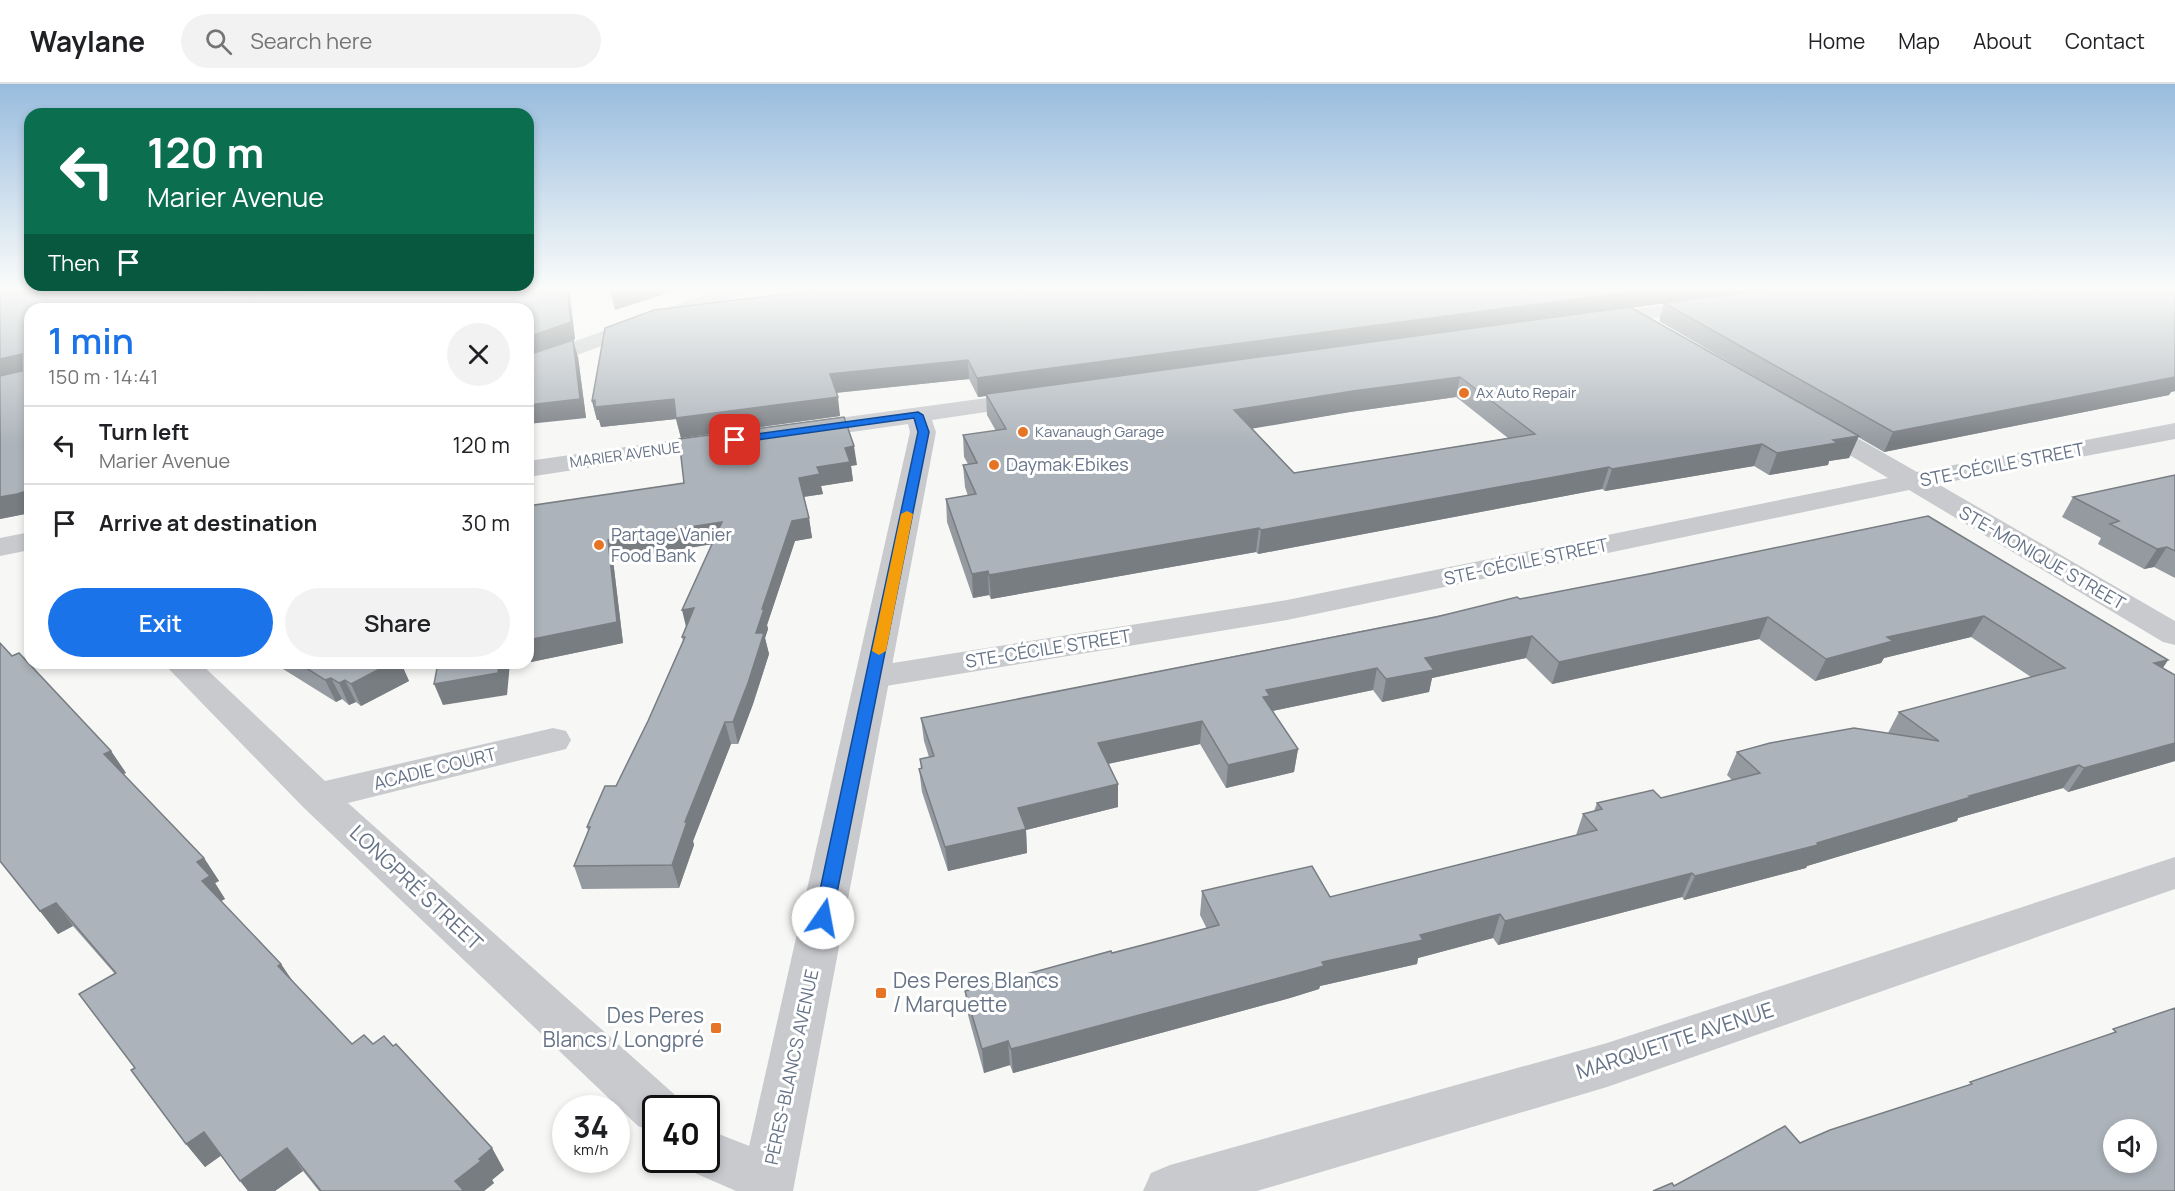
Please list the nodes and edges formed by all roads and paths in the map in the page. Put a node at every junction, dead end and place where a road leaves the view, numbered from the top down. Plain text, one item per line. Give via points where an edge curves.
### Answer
1 (598, 341) edge
2 (534, 364) edge
3 (1057, 395) edge
4 (1792, 410) edge
5 (918, 415) junction
6 (2175, 431) edge
7 (781, 434) edge
8 (746, 438) edge
9 (534, 468) edge
10 (1914, 483) junction
11 (24, 543) edge
12 (0, 547) edge
13 (2175, 635) edge
14 (186, 669) edge
15 (874, 677) junction
16 (553, 740) dead end
17 (317, 797) junction
18 (2175, 873) edge
19 (642, 1097) edge
20 (720, 1160) edge
21 (768, 1185) edge
22 (1170, 1191) edge

1 - 2 street
3 - 5 street
4 - 10 street, STE-MONIQUE STREET
5 - 7 street
5 - 15 street, PÈRES-BLANCS AVENUE via 923,432
6 - 10 street, STE-CÉCILE STREET
8 - 9 street, MARIER AVENUE
10 - 13 street, STE-MONIQUE STREET
10 - 15 street, STE-CÉCILE STREET via 1287,610
11 - 12 street
14 - 17 street, LONGPRÉ STREET
15 - 21 street, PÈRES-BLANCS AVENUE
16 - 17 street, ACADIE COURT
17 - 19 street, LONGPRÉ STREET
18 - 22 street, MARQUETTE AVENUE via 1607,1065
20 - 21 street

